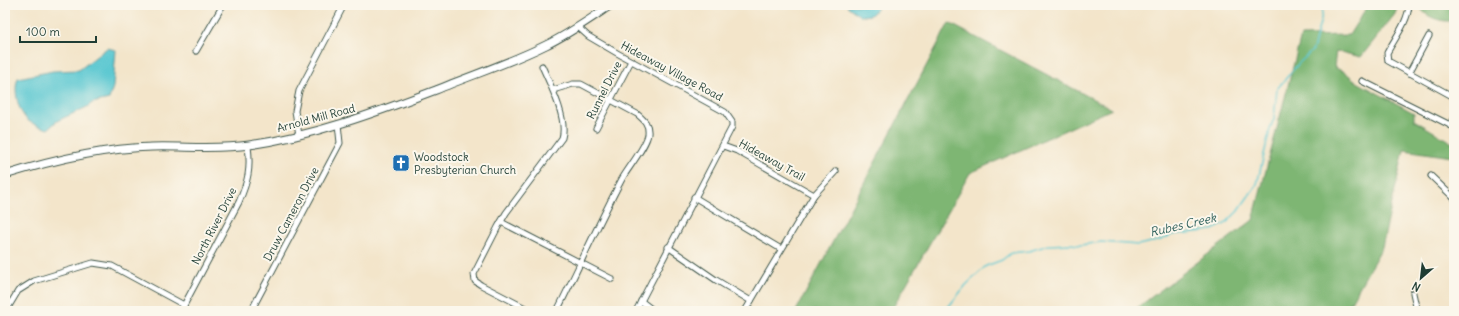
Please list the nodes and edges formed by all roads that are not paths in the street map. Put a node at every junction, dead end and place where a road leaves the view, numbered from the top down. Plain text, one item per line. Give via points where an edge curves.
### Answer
1 (223, 5) edge
2 (344, 5) edge
3 (611, 5) edge
4 (1409, 5) edge
5 (578, 27) junction
6 (1429, 36) dead end
7 (196, 51) dead end
8 (631, 61) junction
9 (542, 66) dead end
10 (1409, 73) junction
11 (1362, 81) dead end
12 (553, 90) junction
13 (1454, 97) edge
14 (610, 99) junction
15 (1454, 117) edge
16 (338, 124) junction
17 (1452, 126) edge
18 (596, 128) dead end
19 (299, 135) junction
20 (248, 146) junction
21 (723, 146) junction
22 (836, 171) dead end
23 (5, 175) edge
24 (1432, 176) dead end
25 (814, 195) junction
26 (694, 197) junction
27 (1454, 198) edge
28 (501, 222) junction
29 (668, 247) junction
30 (782, 249) junction
31 (582, 263) junction
32 (612, 279) dead end
33 (1413, 293) dead end
34 (641, 301) junction
35 (751, 301) junction
36 (184, 305) junction
37 (6, 311) edge
38 (181, 311) edge
39 (250, 311) edge
40 (531, 311) edge
41 (557, 311) edge
42 (636, 311) edge
43 (654, 311) edge
44 (745, 311) edge
45 (1417, 311) edge

1 - 7 street
2 - 19 street via 299,90 295,111
3 - 5 main road, Arnold Mill Road
4 - 10 street via 1406,19 1387,53 1388,60
5 - 8 street, Hideaway Village Road via 588,36
5 - 16 main road, Arnold Mill Road via 512,60 410,100
6 - 10 street
8 - 14 street, Runnel Drive
8 - 21 street, Hideaway Village Road via 725,112 732,122 732,127
9 - 12 street
10 - 13 street
11 - 17 street
12 - 14 street via 581,84
12 - 28 street via 564,123 562,138
14 - 18 street, Runnel Drive
14 - 31 street via 645,120 648,136 611,200
15 - 17 street
16 - 19 main road, Arnold Mill Road
16 - 39 street, Druw Cameron Drive via 340,143
19 - 20 main road, Arnold Mill Road
20 - 23 main road, Arnold Mill Road via 104,150 53,160
20 - 36 street, North River Drive via 249,170 245,188
21 - 25 street, Hideaway Trail via 737,151
21 - 26 street, Hideaway Trail
22 - 25 street
24 - 27 street
25 - 30 street
26 - 29 street, Hideaway Trail
26 - 30 street
28 - 31 street
28 - 40 street via 474,274 475,281
29 - 34 street, Hideaway Trail
29 - 35 street
30 - 35 street
31 - 32 street
31 - 41 street
33 - 45 street
34 - 42 street, Hideaway Trail
34 - 43 street
35 - 44 street
36 - 37 street via 112,266 93,263 34,281 18,291
36 - 38 street, North River Drive

